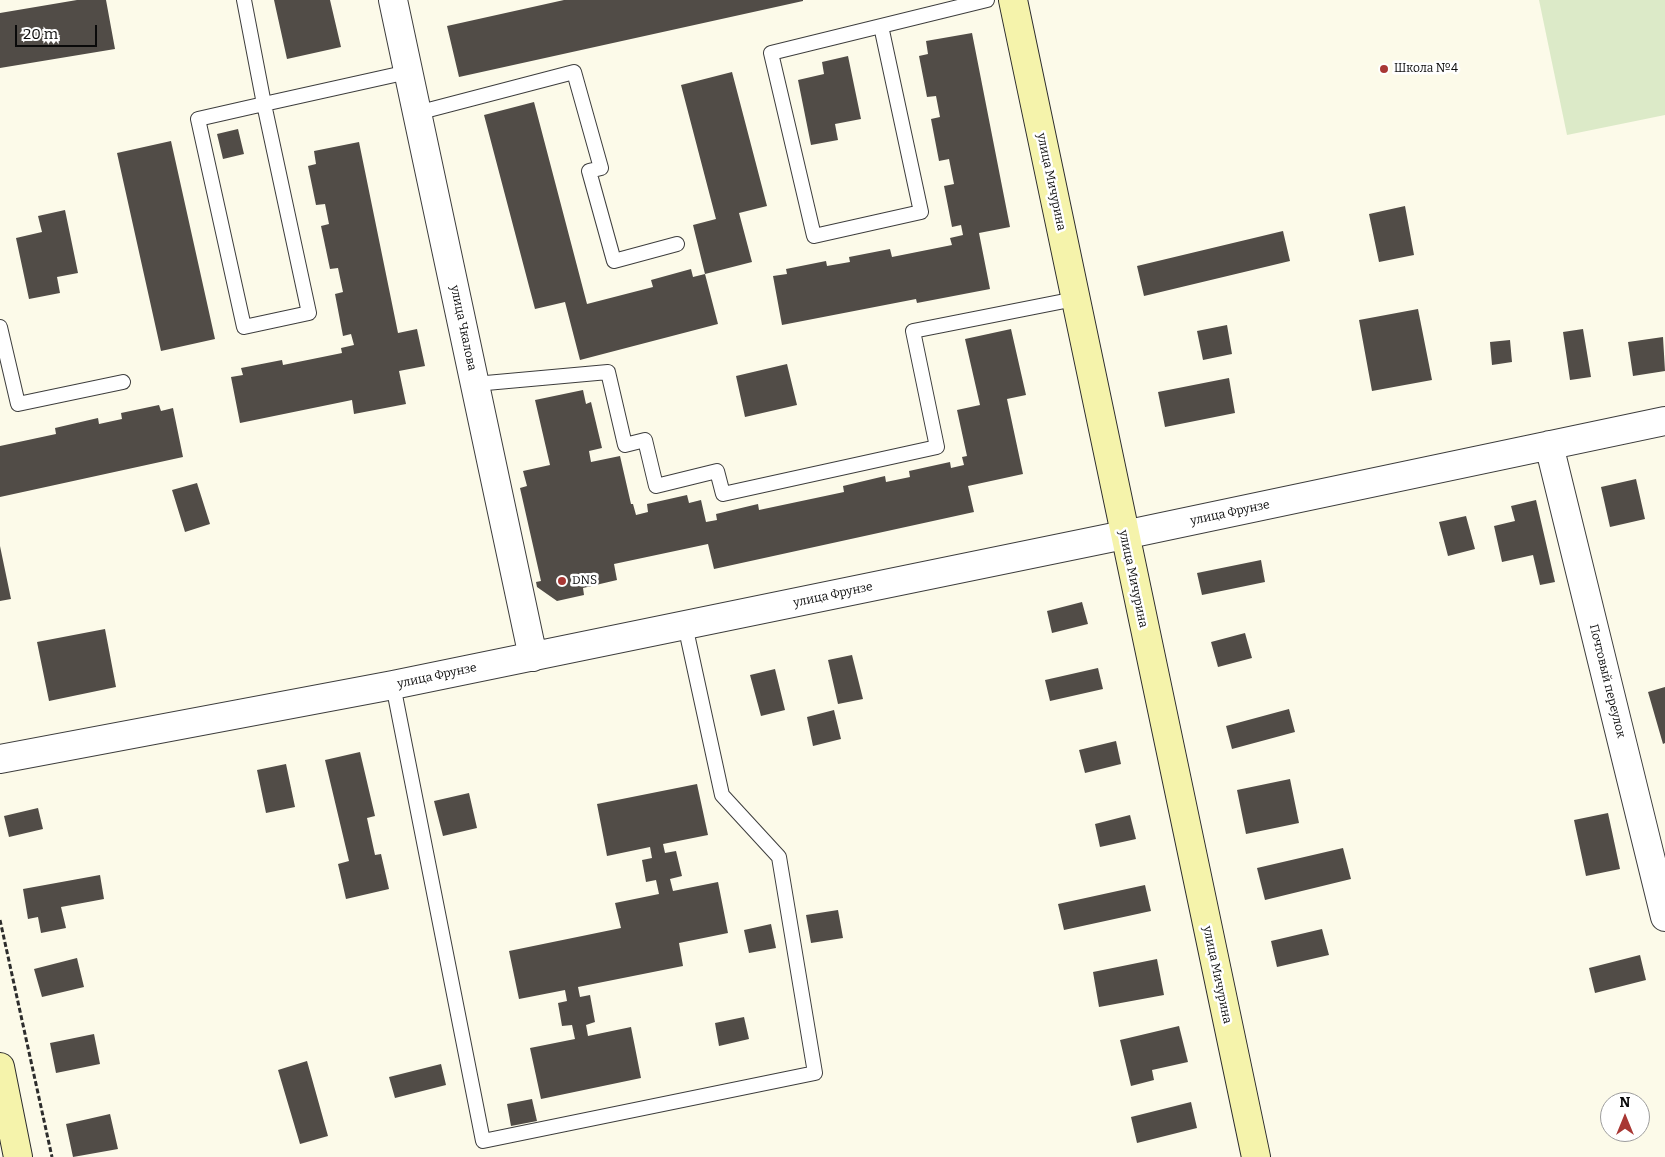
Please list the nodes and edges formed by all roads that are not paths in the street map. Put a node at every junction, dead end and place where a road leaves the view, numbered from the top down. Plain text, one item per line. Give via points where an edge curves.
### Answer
1 (244, 0) edge
2 (393, 0) edge
3 (987, 0) edge
4 (1013, 0) edge
5 (881, 26) junction
6 (408, 72) junction
7 (264, 104) junction
8 (417, 113) junction
9 (677, 244) dead end
10 (1075, 299) junction
11 (0, 327) edge
12 (123, 382) dead end
13 (475, 384) junction
14 (1665, 421) edge
15 (1549, 445) junction
16 (1124, 535) junction
17 (685, 625) junction
18 (533, 657) junction
19 (393, 685) junction
20 (0, 759) edge
21 (1665, 917) edge
22 (0, 1066) edge
23 (18, 1157) edge
24 (1256, 1157) edge

1 - 7 lane
2 - 6 street, улица Чкалова
3 - 5 lane
4 - 10 main road, улица Мичурина
5 - 5 lane via 921,212 814,236 771,53
6 - 7 lane
6 - 8 street, улица Чкалова
7 - 7 lane via 309,313 244,327 198,119
8 - 9 lane via 574,72 601,168 589,171 614,261
8 - 13 street, улица Чкалова
10 - 13 lane via 914,331 936,447 723,494 717,471 656,486 645,440 625,445 608,372
10 - 16 main road, улица Мичурина
11 - 12 lane via 18,404
13 - 18 street, улица Чкалова
14 - 15 street, улица Фрунзе
15 - 16 street, улица Фрунзе
15 - 21 street, Почтовый переулок
16 - 17 street, улица Фрунзе
16 - 24 main road, улица Мичурина
17 - 18 street, улица Фрунзе
17 - 19 lane via 722,795 779,857 815,1073 483,1141
18 - 19 street, улица Фрунзе
19 - 20 street, улица Фрунзе
22 - 23 main road

